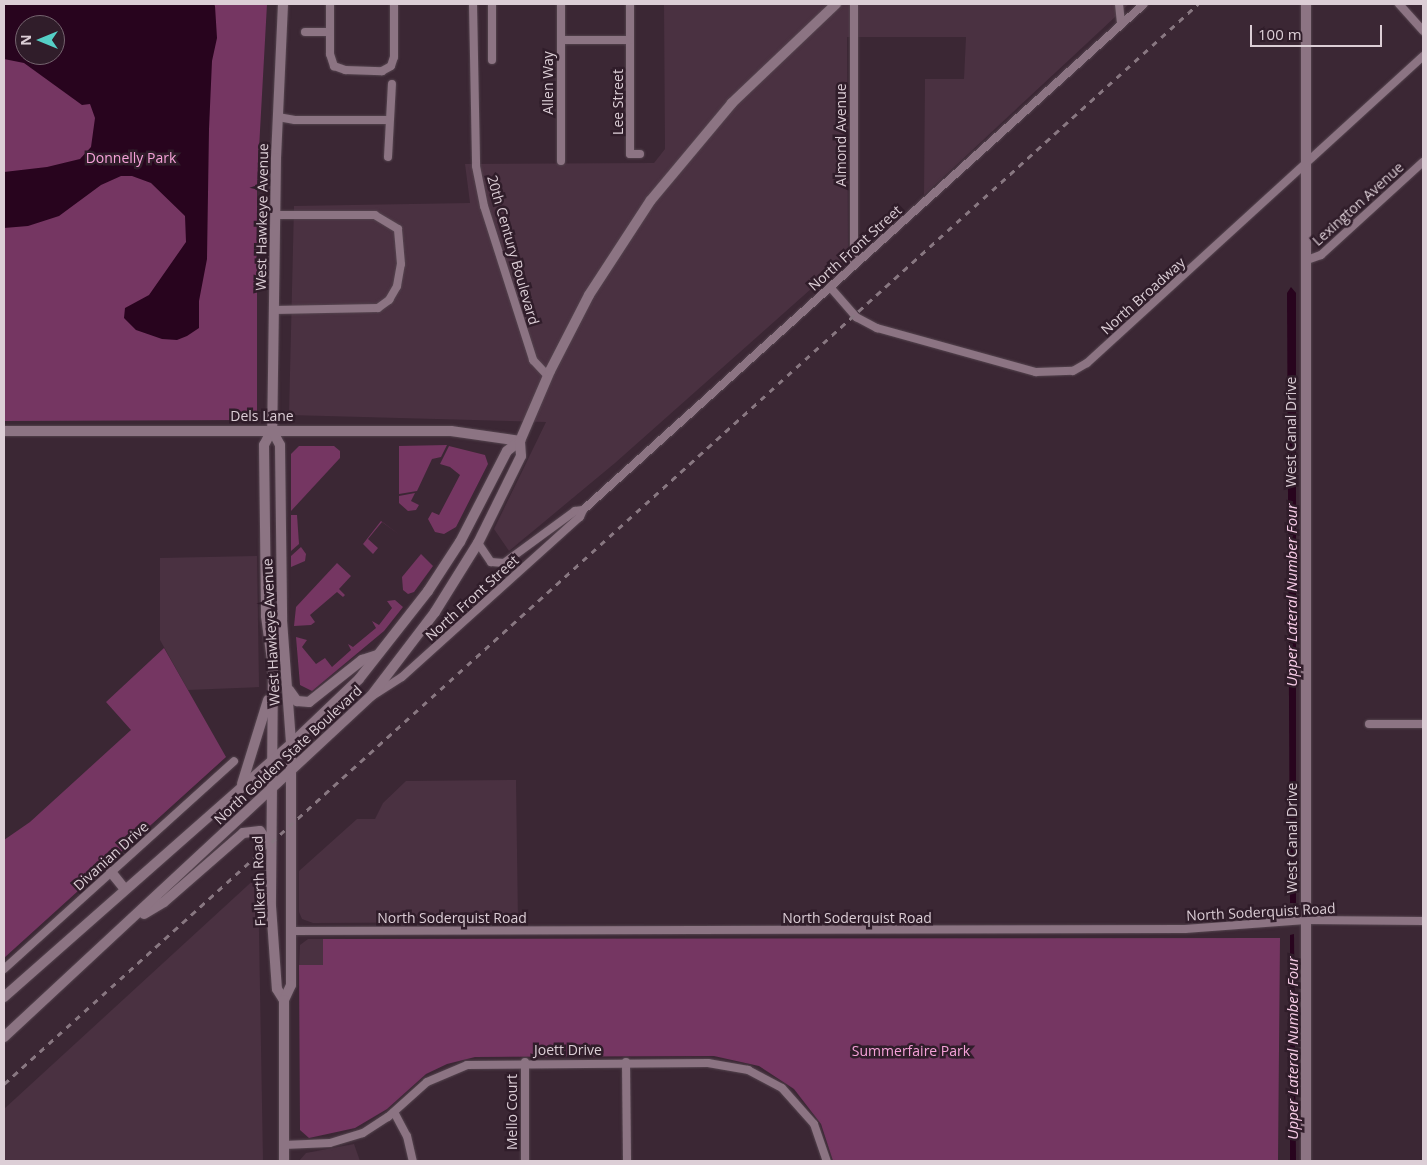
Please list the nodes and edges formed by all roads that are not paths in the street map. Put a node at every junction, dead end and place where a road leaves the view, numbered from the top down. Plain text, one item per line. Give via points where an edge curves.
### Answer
1 (283, 4) edge
2 (330, 4) edge
3 (394, 4) edge
4 (473, 4) edge
5 (492, 4) edge
6 (561, 4) edge
7 (630, 4) edge
8 (836, 4) edge
9 (854, 4) edge
10 (1119, 4) edge
11 (1144, 4) edge
12 (1306, 4) edge
13 (1399, 4) edge
14 (1121, 24) junction
15 (1423, 31) edge
16 (305, 32) dead end
17 (330, 32) junction
18 (561, 40) junction
19 (630, 40) junction
20 (1423, 56) edge
21 (492, 60) dead end
22 (392, 84) dead end
23 (278, 117) junction
24 (389, 120) junction
25 (640, 154) dead end
26 (388, 157) dead end
27 (561, 161) dead end
28 (1423, 162) edge
29 (1307, 163) junction
30 (276, 215) junction
31 (1307, 260) junction
32 (854, 265) junction
33 (830, 287) junction
34 (274, 310) junction
35 (548, 376) junction
36 (4, 430) edge
37 (272, 430) junction
38 (520, 441) junction
39 (583, 510) junction
40 (478, 543) junction
41 (377, 655) junction
42 (272, 668) junction
43 (289, 690) junction
44 (371, 696) junction
45 (1369, 724) dead end
46 (1423, 724) edge
47 (291, 744) junction
48 (272, 760) junction
49 (234, 761) dead end
50 (291, 774) junction
51 (242, 785) junction
52 (272, 791) junction
53 (271, 854) junction
54 (111, 872) junction
55 (124, 888) junction
56 (1306, 920) junction
57 (1423, 921) edge
58 (126, 925) junction
59 (291, 931) junction
60 (4, 969) edge
61 (4, 997) edge
62 (284, 1000) junction
63 (4, 1037) edge
64 (525, 1062) junction
65 (626, 1062) junction
66 (394, 1112) junction
67 (284, 1145) junction
68 (284, 1161) edge
69 (413, 1161) edge
70 (525, 1161) edge
71 (627, 1161) edge
72 (827, 1161) edge
73 (1306, 1161) edge

1 - 23 street, West Hawkeye Avenue
2 - 17 street
3 - 17 street via 394,57 387,69 345,70 334,66 330,61
4 - 35 street, 20th Century Boulevard via 473,143 477,172 533,360
5 - 21 street
6 - 18 street, Allen Way
7 - 19 street, Lee Street
8 - 35 street, North Golden State Boulevard via 732,103 666,180 601,274
9 - 32 street, Almond Avenue
10 - 14 street
11 - 14 street, North Front Street
12 - 29 street, West Canal Drive
13 - 15 street
14 - 32 street, North Front Street
16 - 17 street
18 - 19 street
18 - 27 street, Allen Way
19 - 25 street, Lee Street via 630,154
20 - 29 street, North Broadway
22 - 24 street
23 - 24 street via 295,120
23 - 30 street, West Hawkeye Avenue
24 - 26 street
28 - 31 street, Lexington Avenue via 1321,255
29 - 31 street, West Canal Drive
29 - 33 street, North Broadway via 1087,363 1068,373 1036,372 877,328 856,318
30 - 34 street, West Hawkeye Avenue
30 - 34 street via 374,215 398,229 401,264 397,286 389,300 378,308
31 - 56 street, West Canal Drive
32 - 33 street, North Front Street
33 - 39 street, North Front Street
34 - 37 street, West Hawkeye Avenue
35 - 38 street, North Golden State Boulevard
36 - 37 street, Dels Lane
37 - 38 street, Dels Lane via 457,431
37 - 42 street, West Hawkeye Avenue via 264,445 266,616
37 - 43 street, West Hawkeye Avenue via 280,445 282,607
38 - 40 street, North Golden State Boulevard via 521,456
38 - 41 street, North Golden State Boulevard via 507,451 476,514 440,574
39 - 40 street, North Front Street via 575,511 504,564 491,562
39 - 44 street, North Front Street via 580,517 402,677
40 - 44 street, North Golden State Boulevard via 436,612
41 - 43 street via 362,660 309,702 297,700
41 - 47 street, North Golden State Boulevard via 346,695
42 - 48 street, West Hawkeye Avenue
42 - 51 street via 262,729
43 - 47 street, West Hawkeye Avenue
44 - 50 street, North Golden State Boulevard
45 - 46 street
47 - 48 street, North Golden State Boulevard
47 - 50 street, West Hawkeye Avenue
48 - 51 street, North Golden State Boulevard
48 - 52 street, Fulkerth Road
49 - 54 street, Divanian Drive
50 - 52 street, North Golden State Boulevard
50 - 59 street, Fulkerth Road
51 - 55 street, North Golden State Boulevard
52 - 53 street, Fulkerth Road
52 - 58 street, North Golden State Boulevard
53 - 58 street via 268,841 260,831 243,833 164,902
53 - 62 street, Fulkerth Road via 277,989
54 - 55 street
54 - 60 street, Divanian Drive
55 - 61 street, North Golden State Boulevard
56 - 57 street, North Soderquist Road
56 - 59 street, North Soderquist Road via 1176,929
56 - 73 street, West Canal Drive
58 - 63 street, North Golden State Boulevard
59 - 62 street, Fulkerth Road via 291,985
62 - 67 street, Fulkerth Road
64 - 65 street, Joett Drive
64 - 66 street, Joett Drive via 480,1063 446,1072 422,1085
64 - 70 street, Mello Court
65 - 71 street
65 - 72 street, Joett Drive via 716,1063 756,1072 800,1105 817,1132
66 - 67 street, Joett Drive via 369,1129 346,1139
66 - 69 street via 405,1130
67 - 68 street, Fulkerth Road

